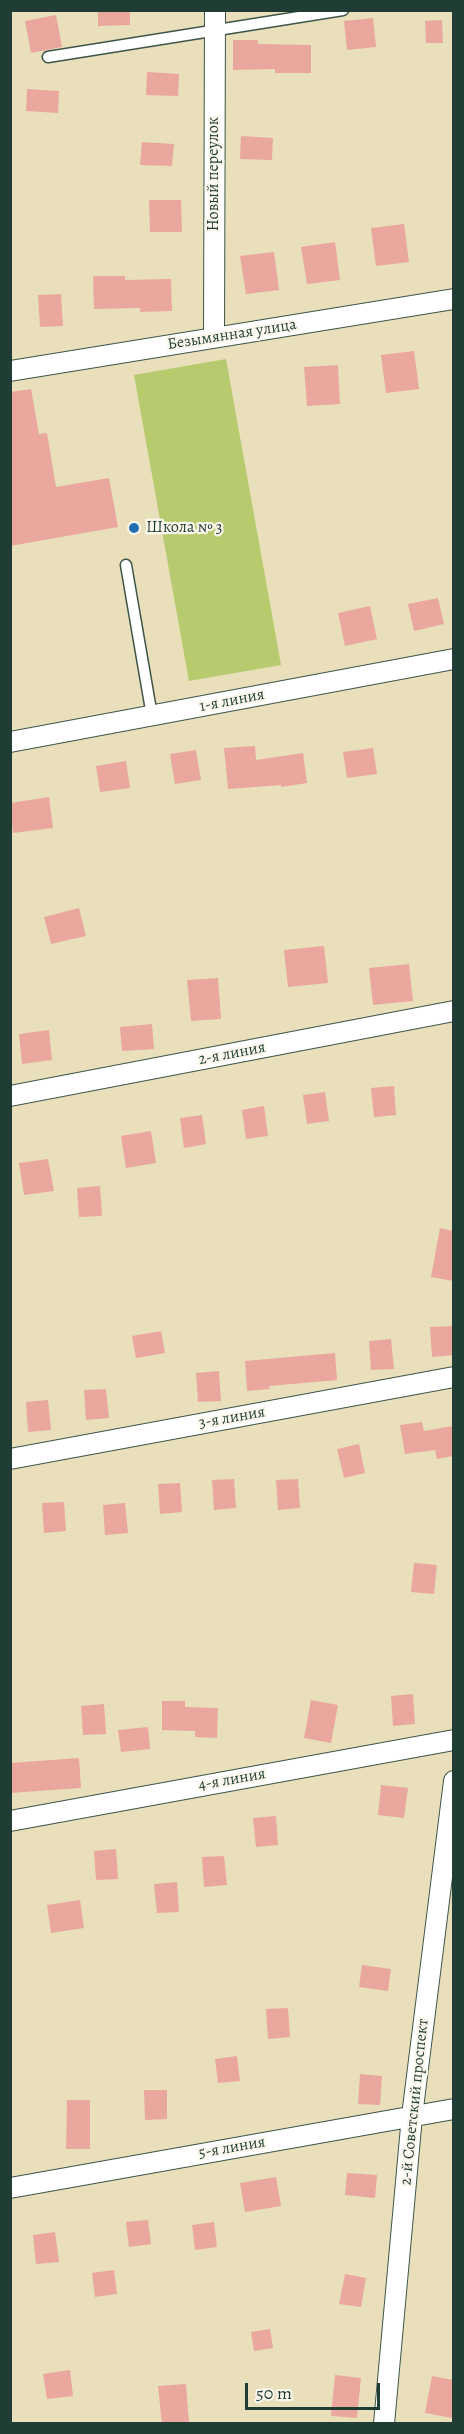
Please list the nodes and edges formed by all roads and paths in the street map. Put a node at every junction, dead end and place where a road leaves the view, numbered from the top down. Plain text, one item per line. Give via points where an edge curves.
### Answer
1 (214, 10) edge
2 (343, 10) edge
3 (214, 32) junction
4 (48, 57) dead end
5 (453, 299) edge
6 (214, 337) junction
7 (10, 371) edge
8 (126, 565) dead end
9 (453, 659) edge
10 (152, 716) junction
11 (10, 742) edge
12 (453, 1011) edge
13 (10, 1096) edge
14 (453, 1377) edge
15 (10, 1459) edge
16 (453, 1740) edge
17 (453, 1781) edge
18 (10, 1821) edge
19 (453, 2109) edge
20 (412, 2116) junction
21 (10, 2188) edge
22 (384, 2424) edge

1 - 3 street, Новый переулок
2 - 3 lane
3 - 4 lane
3 - 6 street, Новый переулок
5 - 6 street, Безымянная улица
6 - 7 street, Безымянная улица
8 - 10 lane
9 - 10 street, 1-я линия
10 - 11 street, 1-я линия
12 - 13 street, 2-я линия
14 - 15 street, 3-я линия
16 - 18 street, 4-я линия
17 - 20 street, 2-й Советский проспект
19 - 20 street, 5-я линия
20 - 21 street, 5-я линия
20 - 22 street, 2-й Советский проспект

